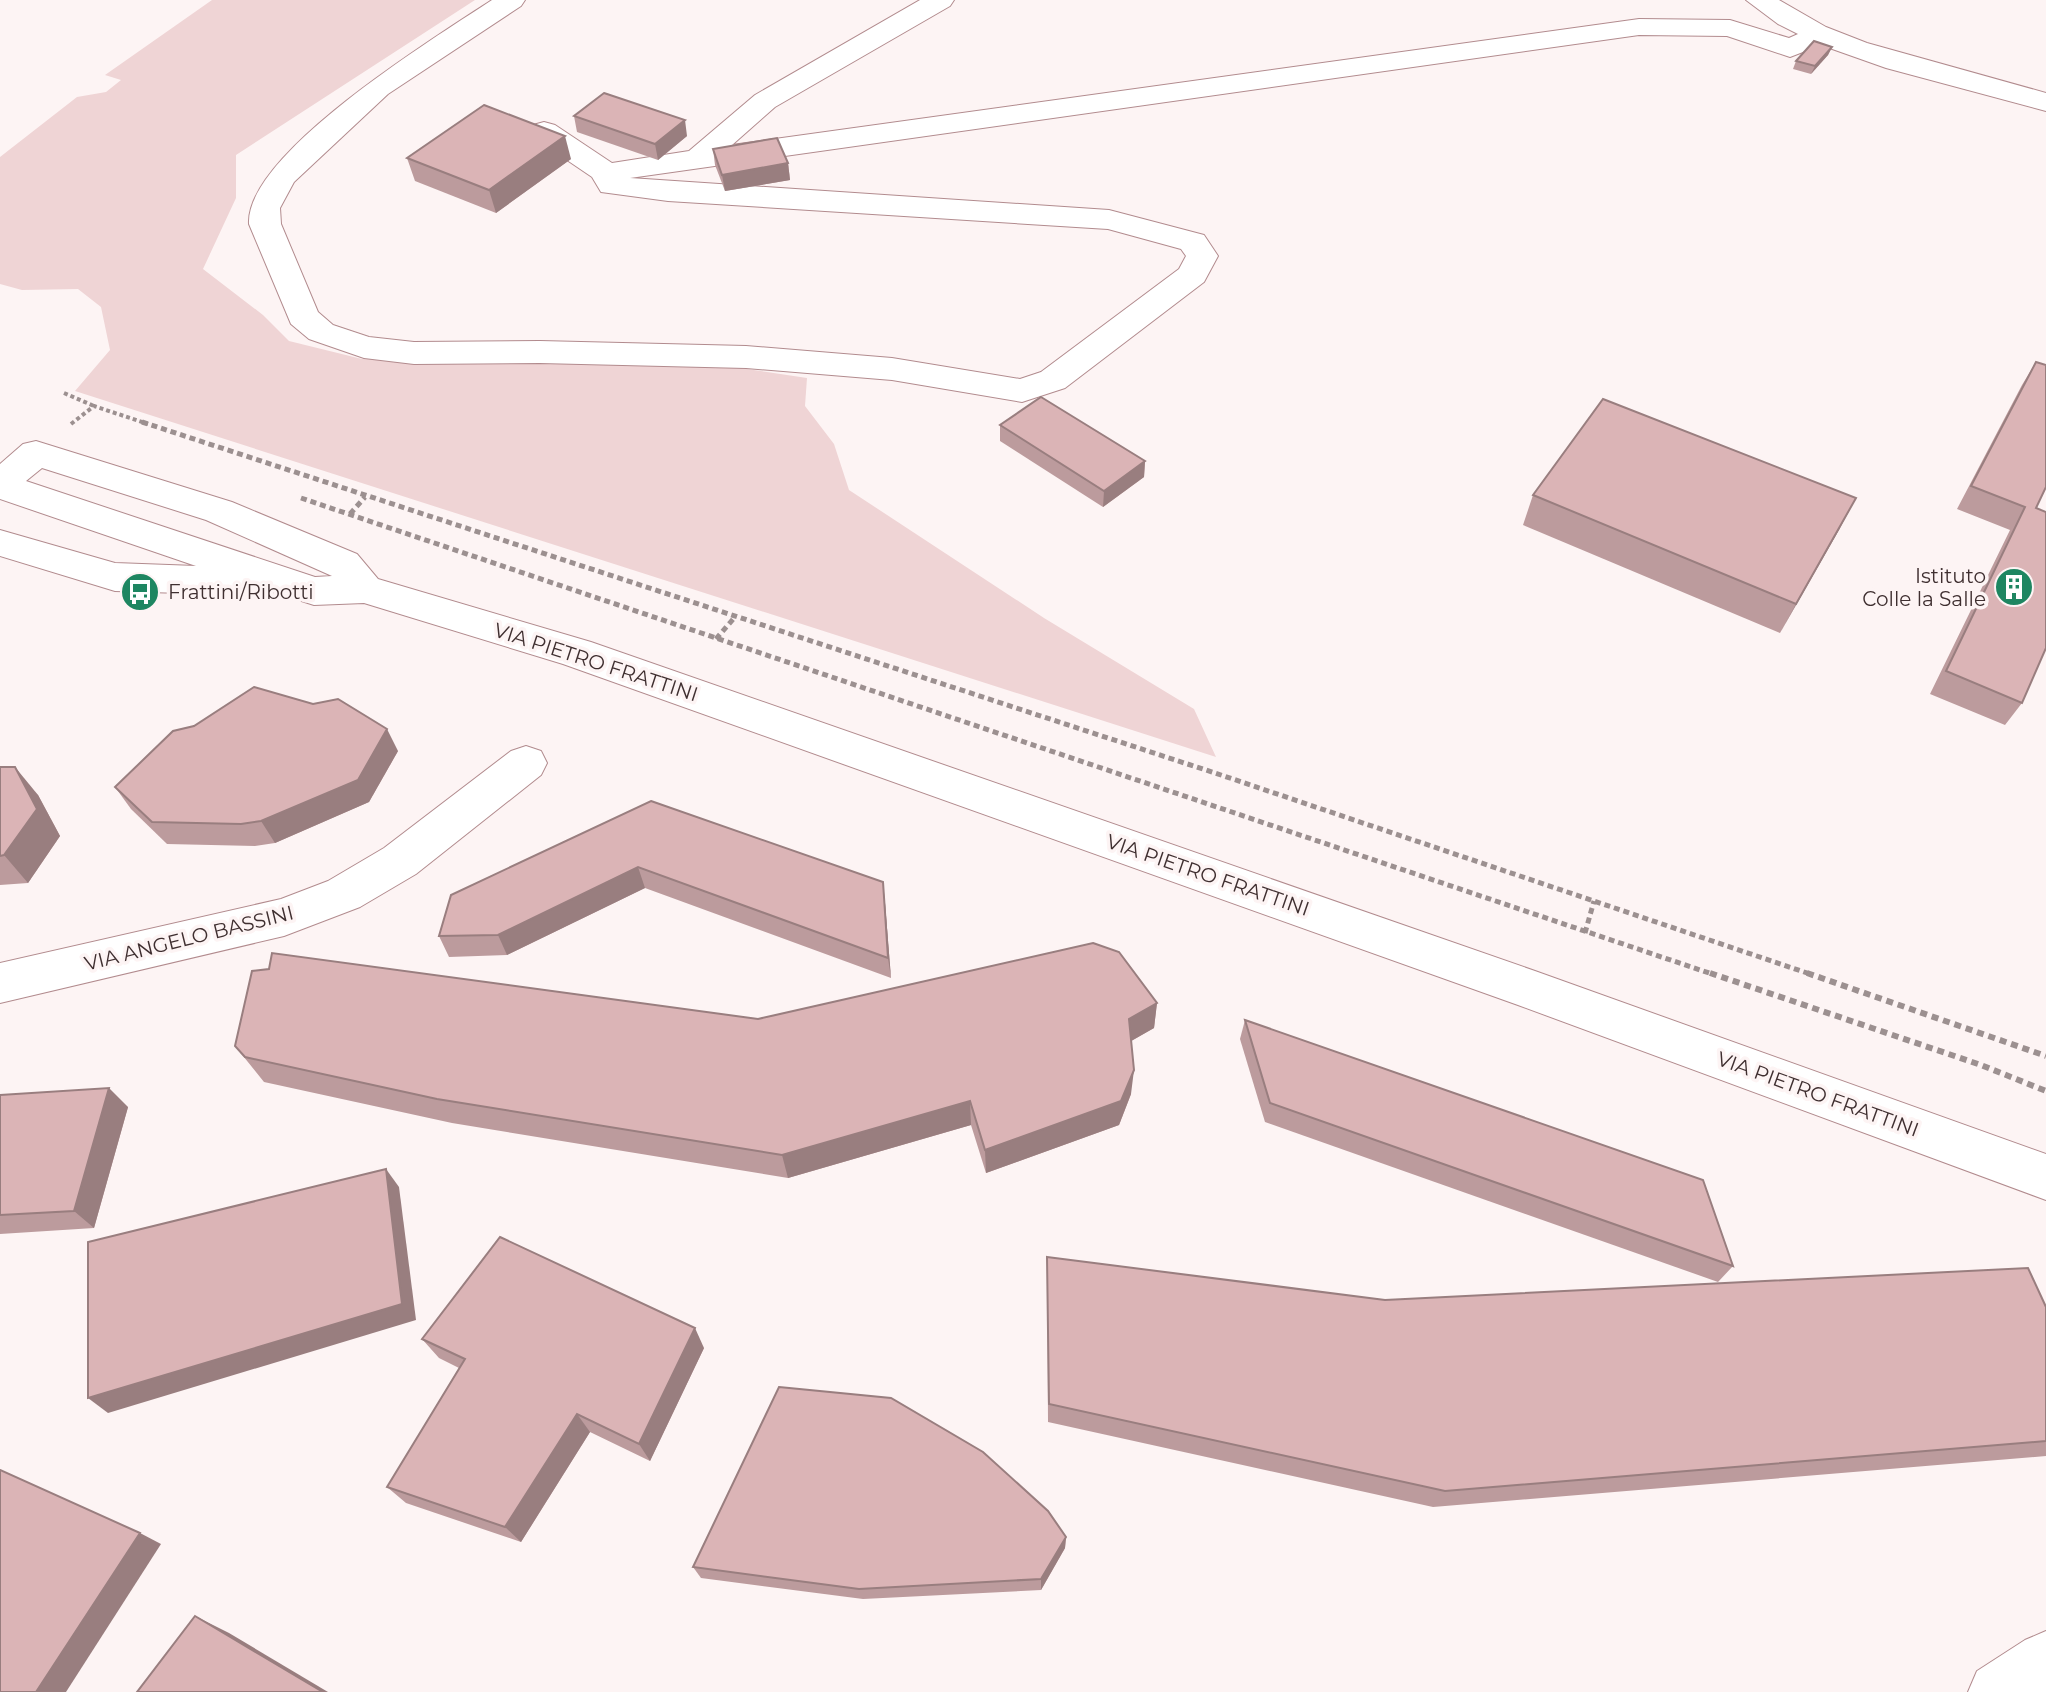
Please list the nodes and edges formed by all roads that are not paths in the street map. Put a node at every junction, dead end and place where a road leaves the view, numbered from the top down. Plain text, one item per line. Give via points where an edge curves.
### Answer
1 (511, 0) edge
2 (940, 0) edge
3 (1760, 0) edge
4 (1822, 34) junction
5 (2046, 102) edge
6 (544, 131) edge
7 (698, 159) junction
8 (605, 172) junction
9 (0, 485) edge
10 (0, 543) edge
11 (288, 581) junction
12 (364, 589) junction
13 (526, 763) dead end
14 (0, 983) edge
15 (2046, 1177) edge
16 (2046, 1661) edge
17 (1998, 1692) edge

1 - 8 street via 378,88 270,192 264,208 269,238 303,317 321,332 364,347 414,353 746,357 892,369 1022,391 1053,380 1123,328 1192,275 1202,256 1193,242 1109,220 668,192 612,185
2 - 7 street via 765,101
3 - 4 street
4 - 5 street
4 - 7 street via 1790,48 1730,28 1639,27
6 - 8 street
7 - 8 street
9 - 11 street, VIA PIETRO FRATTINI
9 - 12 street, VIA PIETRO FRATTINI via 36,453 247,522 343,564
10 - 11 street, VIA PIETRO FRATTINI via 115,577
11 - 12 street, VIA PIETRO FRATTINI via 314,591
12 - 15 street, VIA PIETRO FRATTINI via 592,658
13 - 14 street, VIA ANGELO BASSINI via 400,861 344,894 284,917
16 - 17 street

